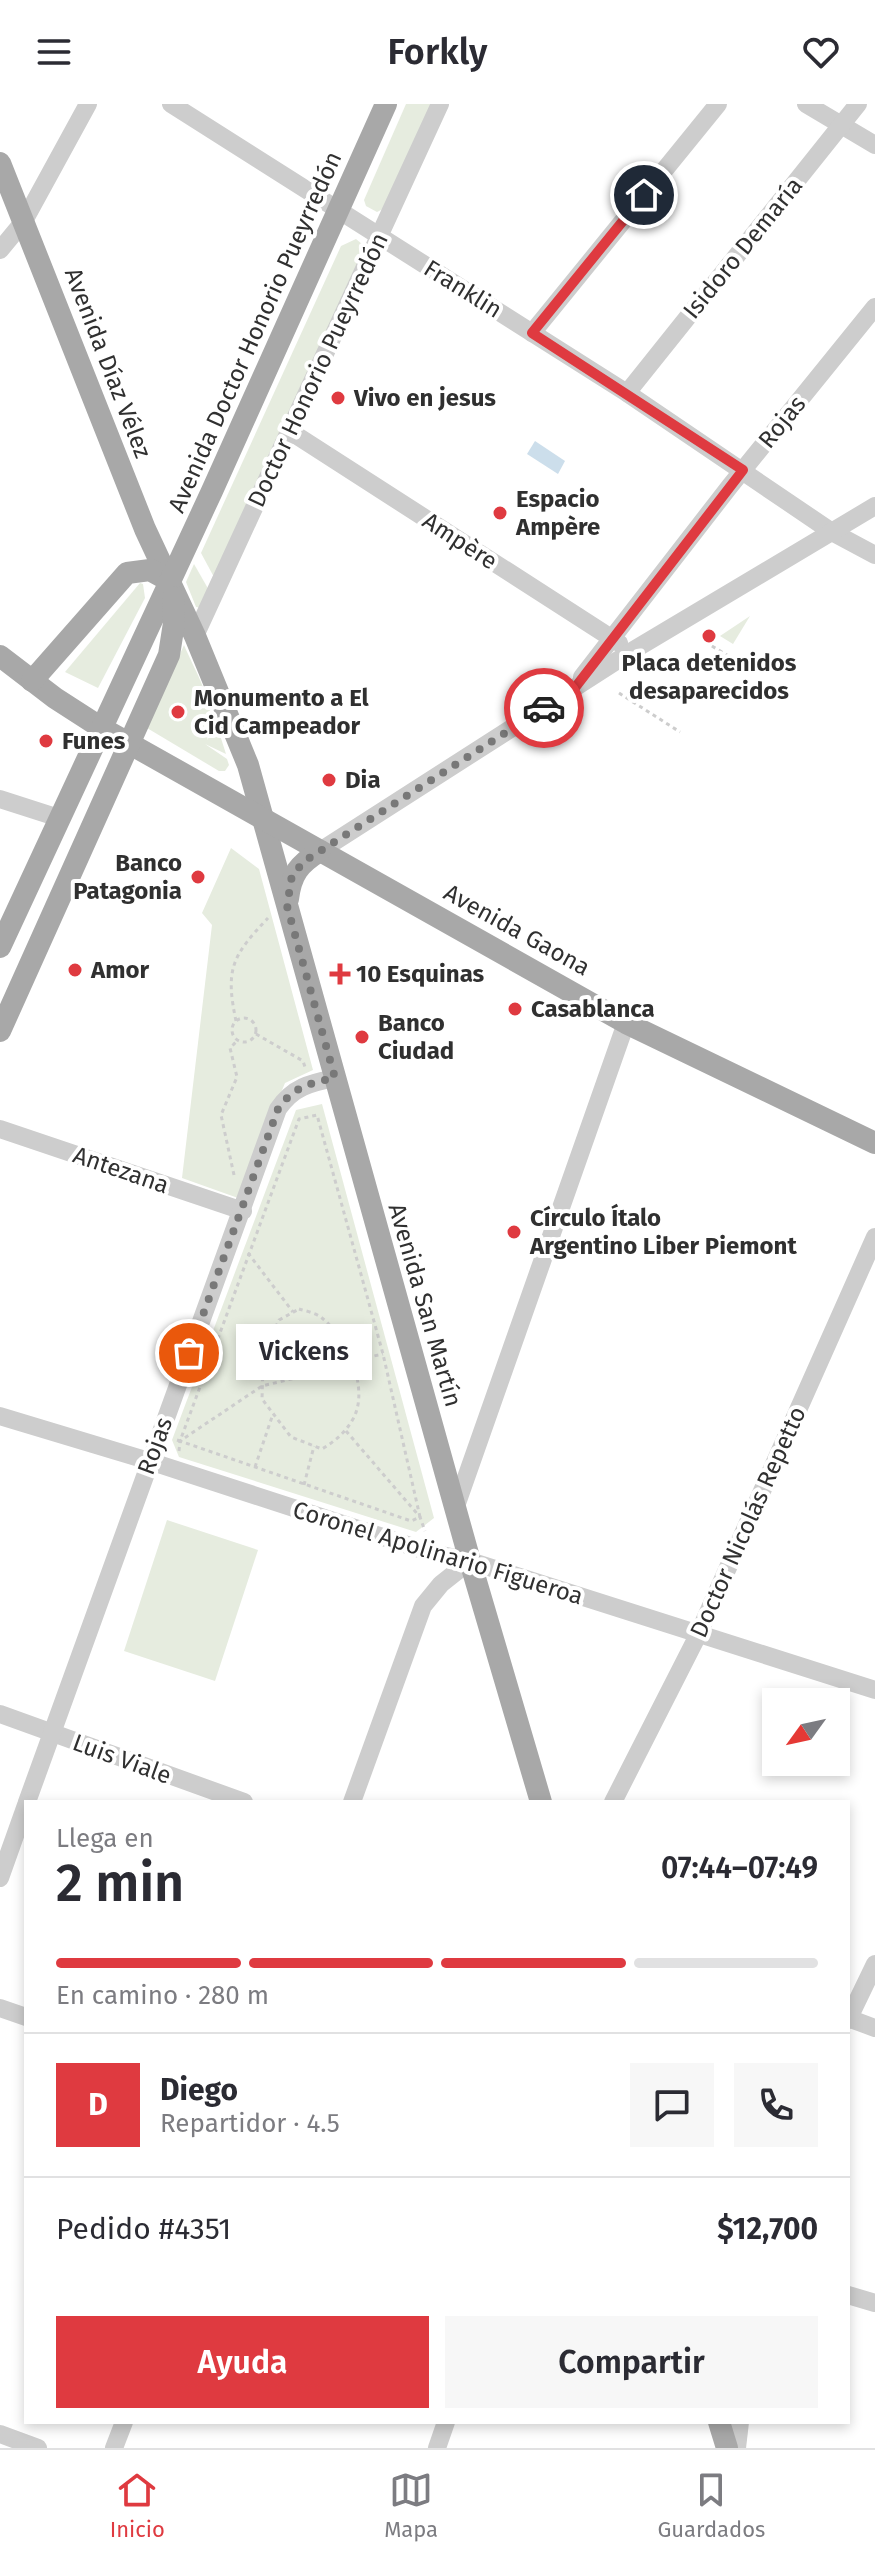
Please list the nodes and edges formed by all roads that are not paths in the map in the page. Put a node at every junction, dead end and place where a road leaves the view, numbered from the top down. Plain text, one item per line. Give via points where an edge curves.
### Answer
1 (88, 104) edge
2 (171, 104) edge
3 (386, 104) edge
4 (440, 104) edge
5 (718, 104) edge
6 (806, 104) edge
7 (858, 104) edge
8 (842, 125) junction
9 (875, 145) edge
10 (0, 163) edge
11 (340, 211) junction
12 (24, 221) junction
13 (380, 237) junction
14 (0, 250) edge
15 (875, 307) edge
16 (532, 333) junction
17 (627, 393) junction
18 (288, 430) junction
19 (743, 470) junction
20 (875, 506) edge
21 (832, 532) junction
22 (875, 555) edge
23 (170, 581) junction
24 (195, 636) junction
25 (611, 638) junction
26 (632, 651) junction
27 (0, 656) edge
28 (32, 681) junction
29 (574, 689) junction
30 (100, 727) junction
31 (130, 743) junction
32 (0, 799) edge
33 (59, 818) junction
34 (265, 821) junction
35 (320, 851) junction
36 (280, 909) junction
37 (0, 947) edge
38 (626, 1023) junction
39 (0, 1031) edge
40 (335, 1078) junction
41 (0, 1129) edge
42 (875, 1143) edge
43 (243, 1211) junction
44 (875, 1237) edge
45 (0, 1416) edge
46 (149, 1461) junction
47 (455, 1509) junction
48 (470, 1561) junction
49 (698, 1635) junction
50 (875, 1690) edge
51 (0, 1714) edge
52 (51, 1734) junction
53 (27, 1800) edge
54 (238, 1800) edge
55 (353, 1800) edge
56 (540, 1800) edge
57 (614, 1800) edge
58 (24, 1810) edge
59 (0, 1878) edge
60 (875, 1964) edge
61 (0, 2008) edge
62 (850, 2015) edge
63 (24, 2016) edge
64 (850, 2020) edge
65 (875, 2028) edge
66 (850, 2296) edge
67 (875, 2303) edge
68 (123, 2424) edge
69 (445, 2424) edge
70 (720, 2424) edge
71 (740, 2424) edge
72 (0, 2434) edge
73 (38, 2448) edge
74 (114, 2448) edge
75 (437, 2448) edge
76 (727, 2448) edge
77 (737, 2448) edge

1 - 12 street
2 - 11 street, Franklin
3 - 11 main road, Avenida Doctor Honorio Pueyrredón
4 - 13 street, Doctor Honorio Pueyrredón
5 - 16 street
6 - 8 street
7 - 8 street, Isidoro Demaría
8 - 9 street
8 - 17 street, Isidoro Demaría
10 - 12 main road, Avenida Díaz Vélez
11 - 13 street, Franklin
11 - 23 main road, Avenida Doctor Honorio Pueyrredón
12 - 14 street
12 - 23 main road, Avenida Díaz Vélez
13 - 16 street, Franklin
13 - 18 street, Doctor Honorio Pueyrredón
15 - 19 street, Rojas
16 - 17 street, Franklin
17 - 19 street, Franklin
18 - 24 street, Doctor Honorio Pueyrredón
18 - 25 street, Ampère
19 - 21 street, Franklin
19 - 25 street, Rojas
20 - 21 street
21 - 22 street, Franklin
21 - 26 street
23 - 24 main road
23 - 28 main road via 150,570 127,573
23 - 30 main road, Avenida Doctor Honorio Pueyrredón
23 - 31 main road via 174,623 169,655
24 - 34 main road
25 - 26 street, Ampère
25 - 29 street, Rojas
26 - 29 street
27 - 28 main road, Avenida Gaona
28 - 30 main road, Avenida Gaona
29 - 35 street
30 - 31 main road, Avenida Gaona
30 - 33 main road, Avenida Doctor Honorio Pueyrredón
31 - 34 main road, Avenida Gaona
31 - 39 main road
32 - 33 street
33 - 37 main road, Avenida Doctor Honorio Pueyrredón
34 - 35 main road, Avenida Gaona
34 - 36 main road, Avenida San Martín
35 - 36 main road via 292,875
35 - 38 main road, Avenida Gaona
36 - 40 main road, Avenida San Martín
38 - 42 main road, Avenida Gaona
38 - 47 street
40 - 43 street, Rojas via 302,1086 278,1109
40 - 47 main road, Avenida San Martín
41 - 43 street, Antezana
43 - 46 street, Rojas
44 - 49 street, Doctor Nicolás Repetto
45 - 46 street, Coronel Apolinario Figueroa
46 - 48 street, Coronel Apolinario Figueroa
46 - 52 street, Rojas
47 - 48 main road, Avenida San Martín
48 - 49 street, Coronel Apolinario Figueroa
48 - 55 street via 423,1606
48 - 56 main road, Avenida San Martín
49 - 50 street, Coronel Apolinario Figueroa
49 - 57 street, Doctor Nicolás Repetto
51 - 52 street, Luis Viale
52 - 53 street, Rojas
52 - 54 street, Luis Viale
58 - 59 street, Rojas
60 - 62 street
61 - 63 street
64 - 65 street
66 - 67 street
68 - 74 street
69 - 75 street
70 - 76 main road
71 - 77 street
72 - 73 street

